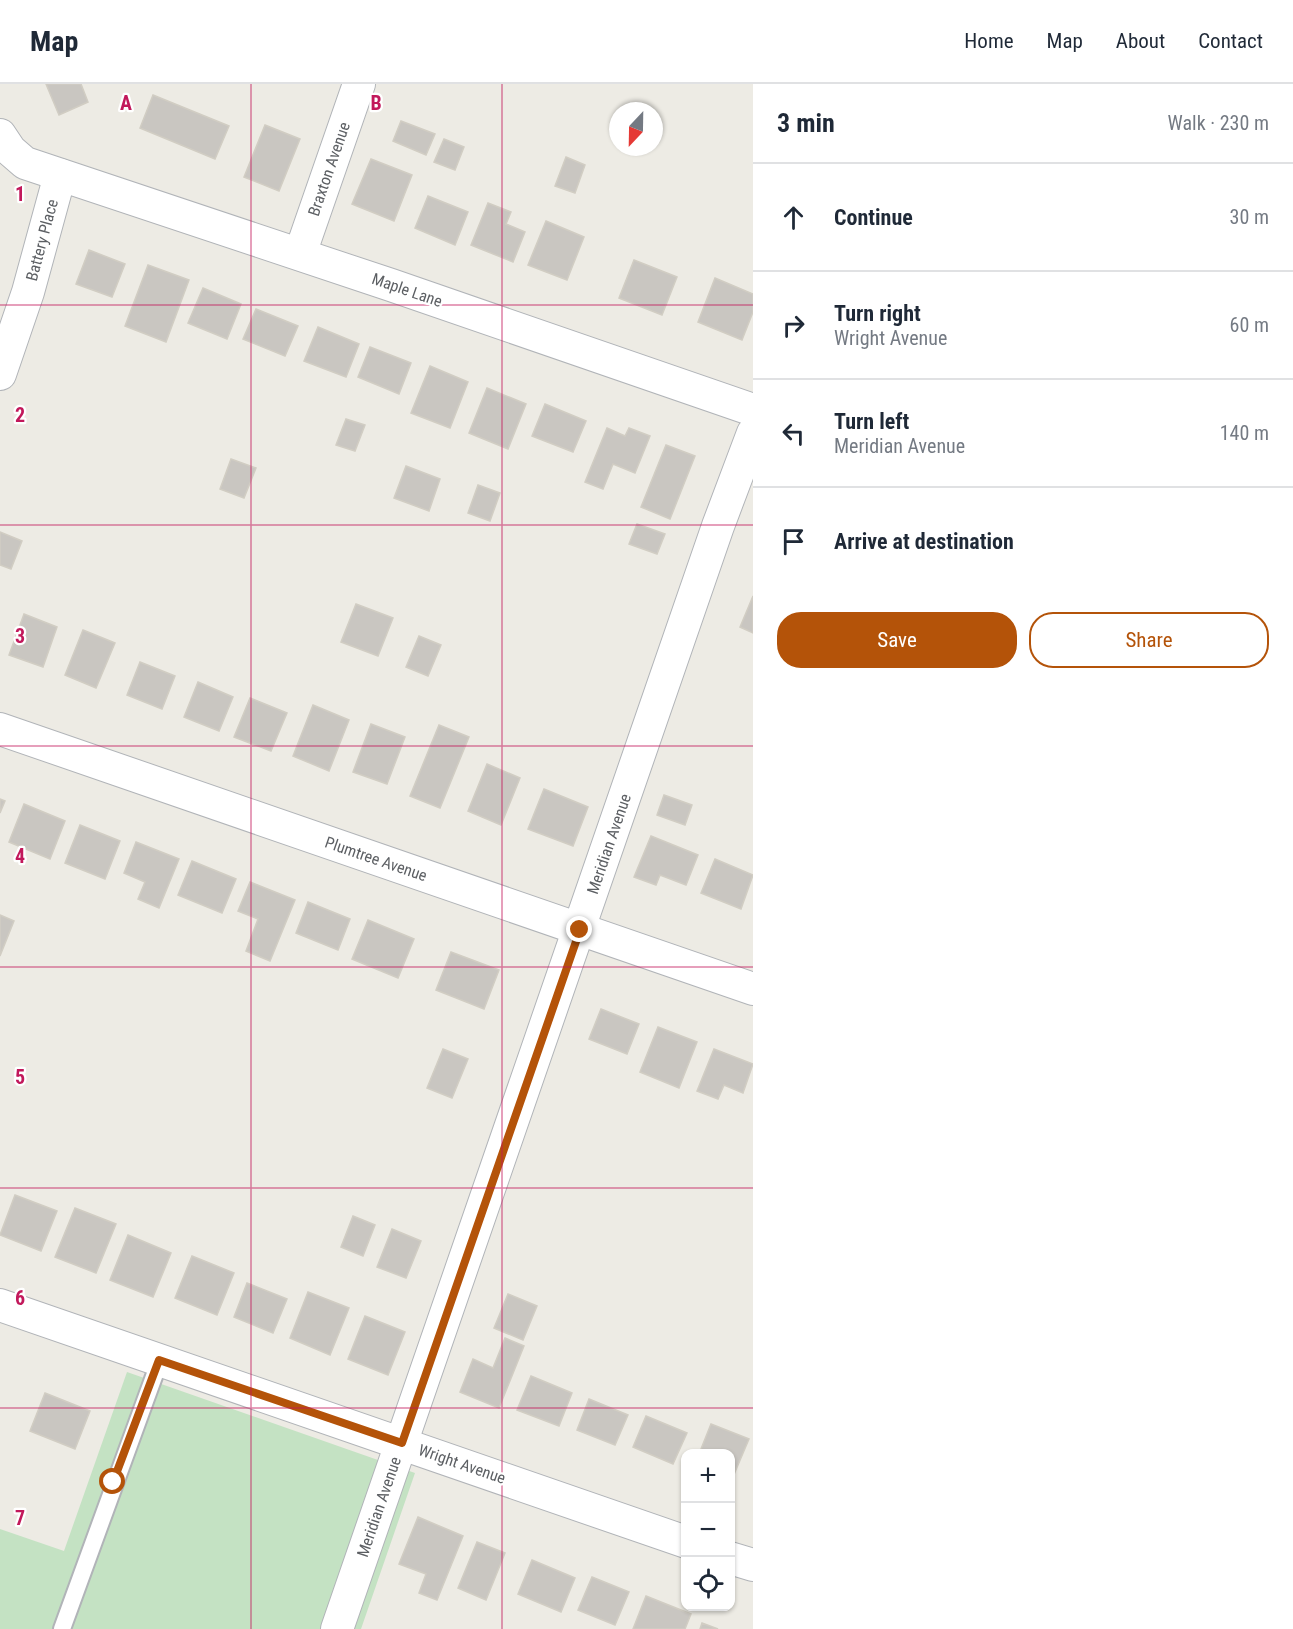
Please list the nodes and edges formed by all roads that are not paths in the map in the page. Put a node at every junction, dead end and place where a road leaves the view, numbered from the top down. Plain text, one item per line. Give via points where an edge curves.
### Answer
1 (359, 84) edge
2 (0, 135) edge
3 (60, 175) junction
4 (300, 254) junction
5 (0, 374) edge
6 (753, 410) edge
7 (753, 433) edge
8 (0, 729) edge
9 (580, 930) junction
10 (753, 989) edge
11 (0, 1305) edge
12 (159, 1360) junction
13 (402, 1443) junction
14 (681, 1540) edge
15 (735, 1559) edge
16 (753, 1565) edge
17 (62, 1629) edge
18 (338, 1629) edge

1 - 4 street, Braxton Avenue
2 - 3 street via 25,163
3 - 4 street, Maple Lane
3 - 5 street, Battery Place via 28,292
4 - 6 street, Maple Lane
7 - 9 street, Meridian Avenue
8 - 9 street, Plumtree Avenue
9 - 10 street, Plumtree Avenue
9 - 13 street, Meridian Avenue
11 - 12 street, Wright Avenue
12 - 13 street, Wright Avenue
12 - 17 lane
13 - 14 street, Wright Avenue
13 - 18 street, Meridian Avenue
15 - 16 street

